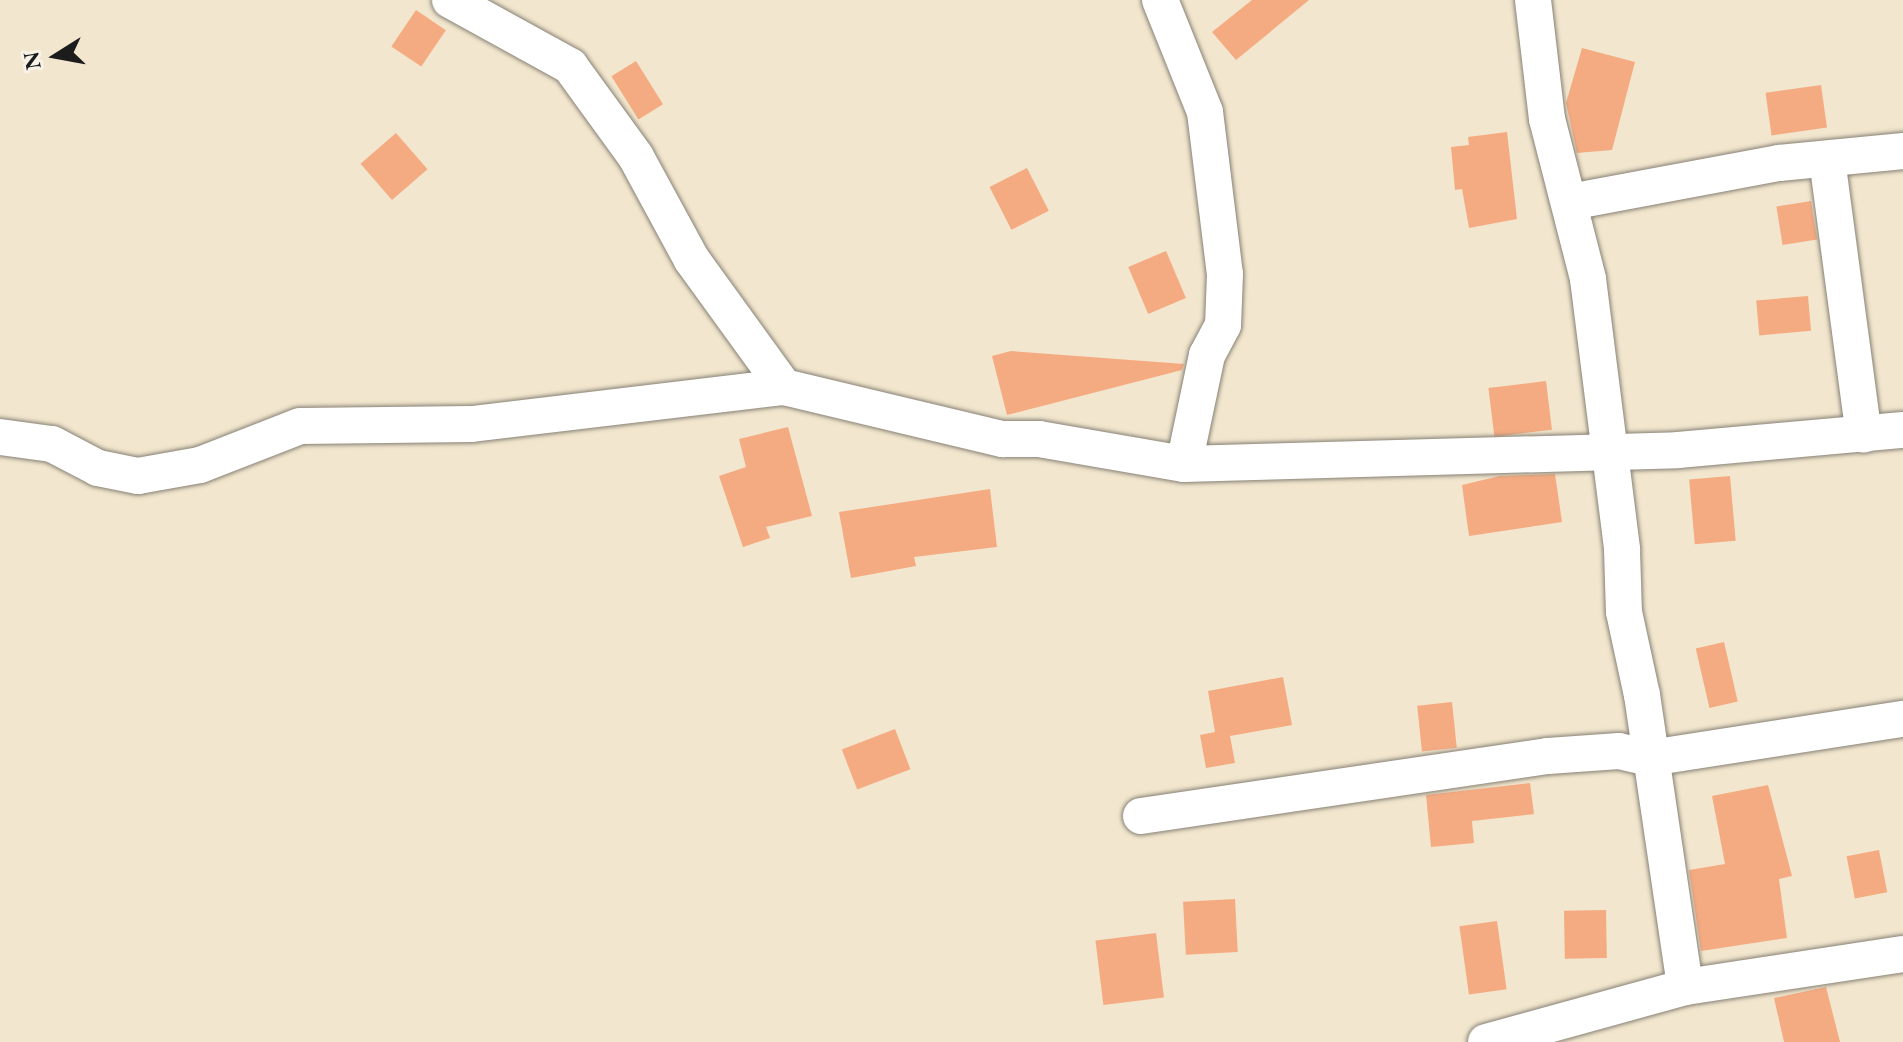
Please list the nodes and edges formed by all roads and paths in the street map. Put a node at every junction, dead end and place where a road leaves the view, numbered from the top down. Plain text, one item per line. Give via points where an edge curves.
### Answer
1 (450, 0) edge
2 (1160, 0) edge
3 (1533, 0) edge
4 (1903, 151) edge
5 (1827, 159) junction
6 (1570, 202) junction
7 (784, 387) junction
8 (1903, 430) edge
9 (1864, 435) junction
10 (0, 437) edge
11 (1610, 451) junction
12 (1184, 464) junction
13 (1903, 719) edge
14 (1650, 758) junction
15 (1141, 816) dead end
16 (1903, 954) edge
17 (1685, 987) junction
18 (1486, 1042) edge

1 - 7 street via 570,66 636,157 692,260
2 - 12 street via 1205,112 1225,274 1223,325 1207,355
3 - 6 street via 1547,119
4 - 5 street
5 - 6 street
5 - 9 street
6 - 11 street via 1588,279
7 - 10 street via 472,424 300,426 200,465 138,476 98,468 52,444
7 - 12 street via 1003,439 1039,439
8 - 9 street
9 - 11 street via 1793,444
11 - 12 street
11 - 14 street via 1624,612
13 - 14 street
14 - 15 street via 1619,751 1548,756
14 - 17 street
16 - 17 street
17 - 18 street

